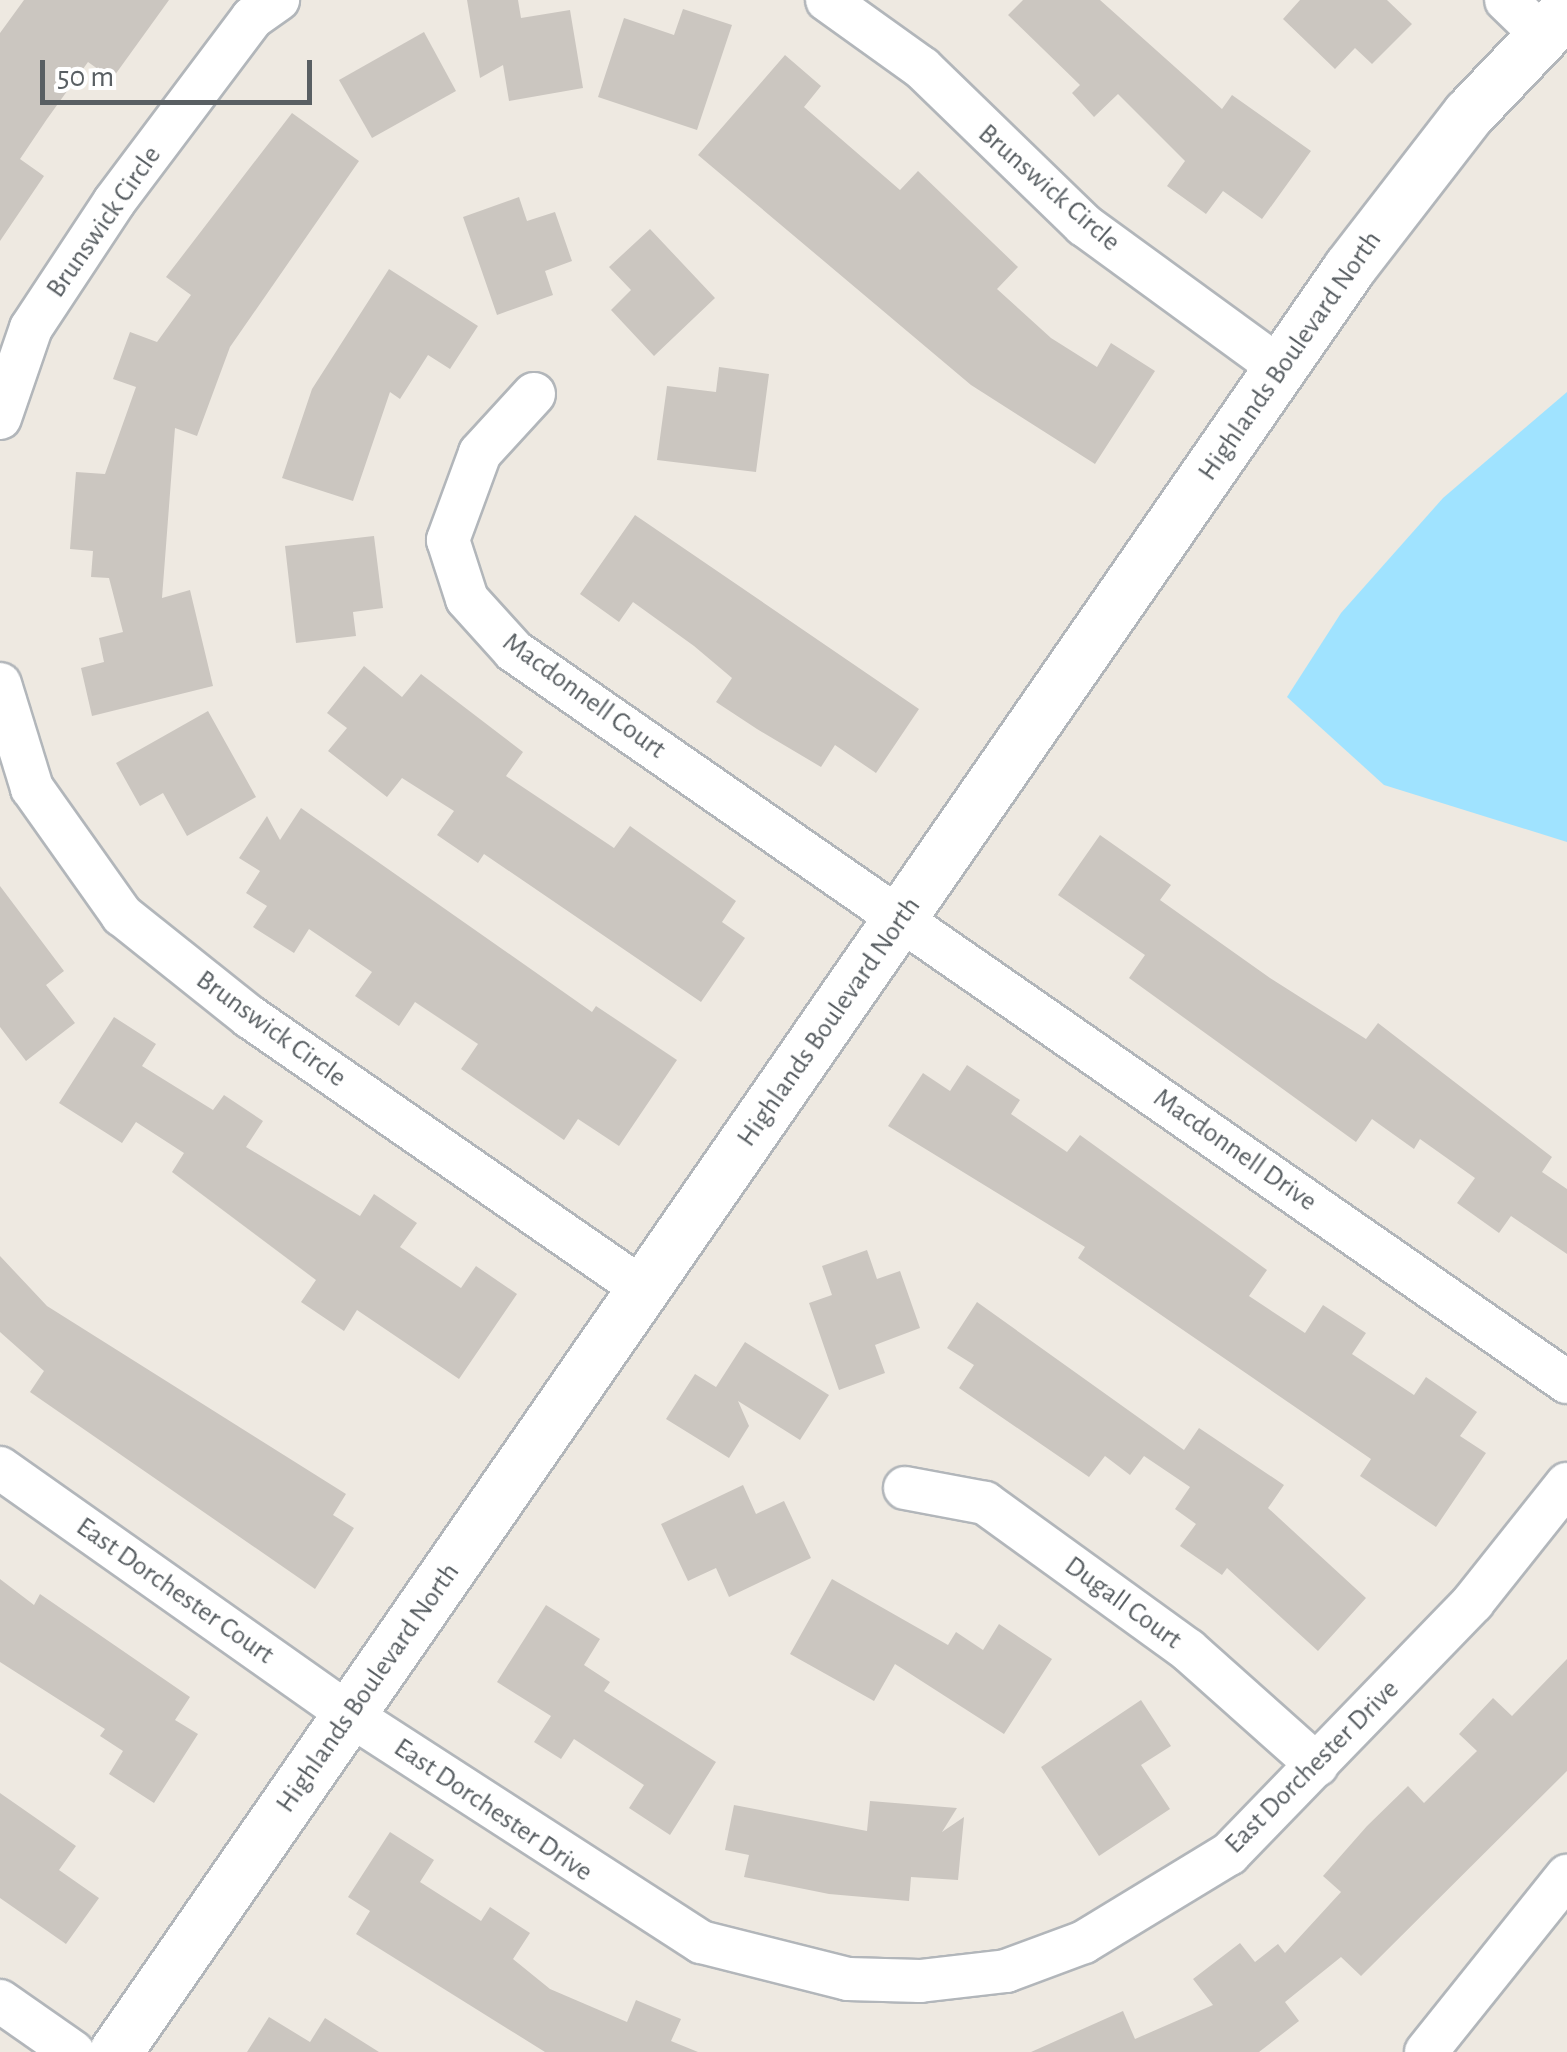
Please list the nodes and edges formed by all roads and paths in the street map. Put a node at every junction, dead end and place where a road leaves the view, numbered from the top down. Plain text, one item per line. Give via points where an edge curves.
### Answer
1 (278, 0) edge
2 (827, 0) edge
3 (1538, 15) edge
4 (1280, 368) junction
5 (534, 394) dead end
6 (0, 418) edge
7 (0, 684) edge
8 (902, 919) junction
9 (642, 1288) junction
10 (1567, 1382) edge
11 (0, 1468) edge
12 (1567, 1484) edge
13 (905, 1488) dead end
14 (350, 1715) junction
15 (1317, 1765) junction
16 (1567, 1876) edge
17 (0, 2001) edge
18 (1443, 2046) edge
19 (74, 2052) edge
20 (116, 2052) edge

1 - 6 street, Brunswick Circle via 252,18 114,202 32,328
2 - 4 street, Brunswick Circle via 922,68 1084,225
3 - 4 street, Highlands Boulevard North
4 - 8 street, Highlands Boulevard North
5 - 8 street, Macdonnell Court via 480,453 460,493 448,540 468,599 514,651
7 - 9 street, Brunswick Circle via 32,788 122,916 250,1017
8 - 9 street, Highlands Boulevard North
8 - 10 street, Macdonnell Drive
9 - 14 street, Highlands Boulevard North
11 - 14 street, East Dorchester Court
12 - 15 street, East Dorchester Drive via 1473,1602
13 - 15 street, Dugall Court via 985,1503 1188,1650
14 - 15 street, East Dorchester Drive via 701,1942 848,1979 1006,1971 1084,1942 1229,1854
14 - 20 street, Highlands Boulevard North
16 - 18 street
17 - 19 street

